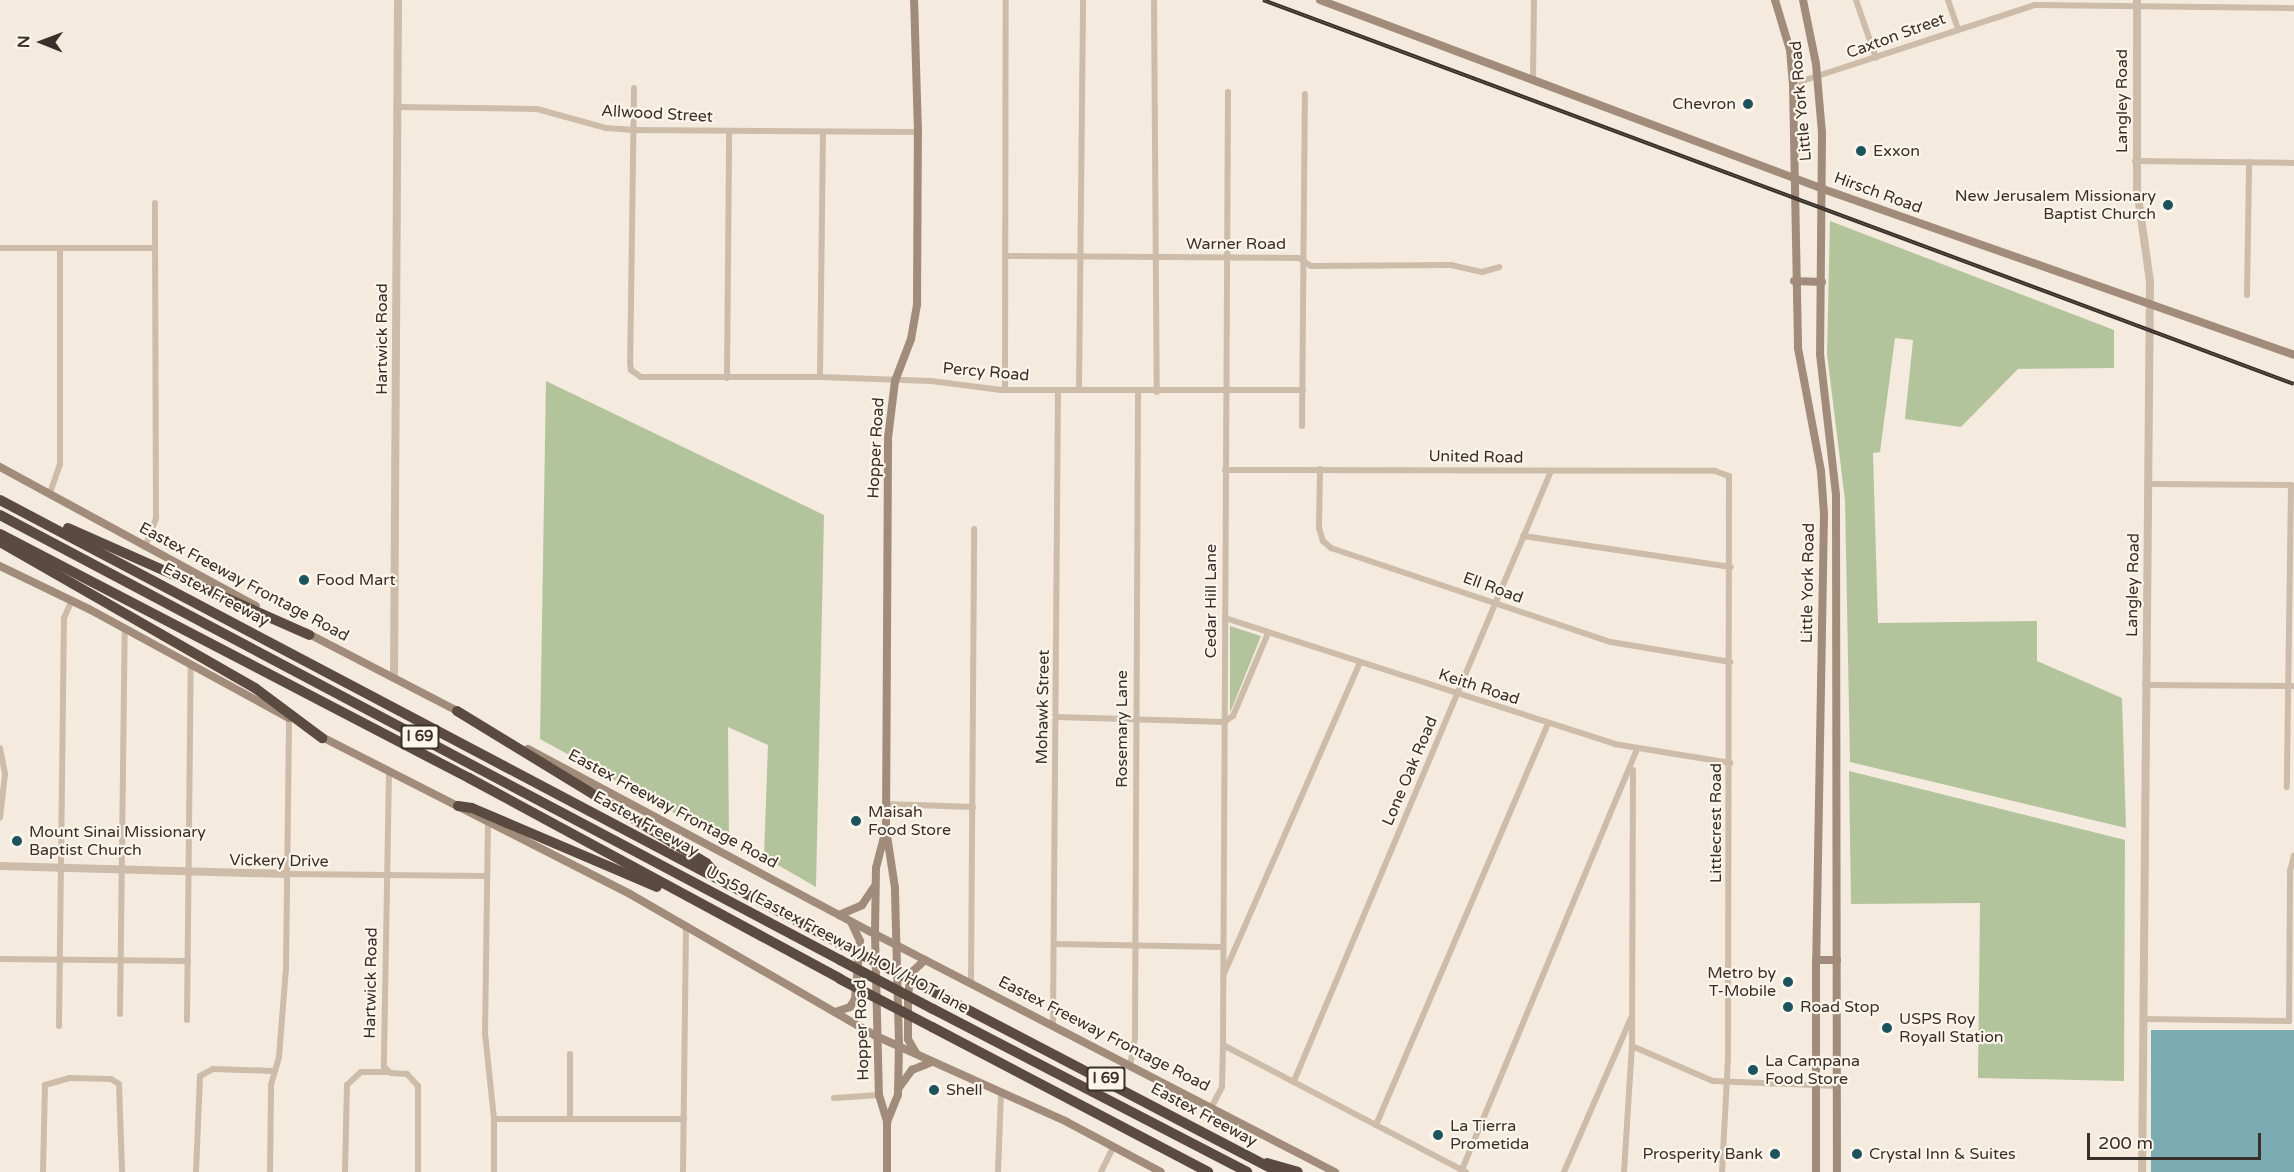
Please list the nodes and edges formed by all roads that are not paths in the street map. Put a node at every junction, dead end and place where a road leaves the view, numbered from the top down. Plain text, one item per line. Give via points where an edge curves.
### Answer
1 (398, 0) edge
2 (914, 0) edge
3 (1006, 0) edge
4 (1083, 0) edge
5 (1154, 0) edge
6 (1320, 0) edge
7 (1534, 0) edge
8 (1776, 0) edge
9 (1803, 0) edge
10 (1856, 0) edge
11 (1948, 0) edge
12 (2052, 2) edge
13 (2137, 3) edge
14 (2294, 8) edge
15 (1958, 28) junction
16 (1876, 58) junction
17 (1818, 78) junction
18 (1533, 80) junction
19 (1793, 84) junction
20 (634, 88) dead end
21 (1228, 92) dead end
22 (1305, 94) dead end
23 (398, 107) junction
24 (633, 130) junction
25 (729, 131) junction
26 (823, 132) junction
27 (918, 132) junction
28 (2135, 161) junction
29 (2249, 162) junction
30 (2294, 163) edge
31 (1796, 179) junction
32 (1822, 189) junction
33 (155, 203) dead end
34 (0, 248) edge
35 (60, 248) junction
36 (155, 248) junction
37 (1006, 256) junction
38 (1082, 256) junction
39 (1157, 257) junction
40 (1226, 257) junction
41 (1304, 261) junction
42 (1499, 267) dead end
43 (1794, 281) junction
44 (1821, 282) junction
45 (2247, 295) dead end
46 (2149, 304) junction
47 (2294, 355) edge
48 (820, 377) junction
49 (727, 378) junction
50 (895, 381) junction
51 (1005, 390) junction
52 (1058, 390) junction
53 (1079, 390) junction
54 (1303, 390) junction
55 (1225, 391) junction
56 (1138, 392) junction
57 (1157, 392) junction
58 (1302, 426) dead end
59 (0, 467) edge
60 (1320, 469) junction
61 (1225, 470) junction
62 (1551, 471) junction
63 (1727, 475) joint
64 (2148, 484) junction
65 (50, 493) junction
66 (0, 500) edge
67 (2293, 513) edge
68 (0, 515) edge
69 (35, 518) junction
70 (974, 529) dead end
71 (0, 534) edge
72 (1524, 536) junction
73 (0, 542) edge
74 (146, 547) junction
75 (0, 566) edge
76 (1731, 567) junction
77 (72, 600) junction
78 (1496, 602) junction
79 (1225, 618) junction
80 (125, 628) junction
81 (1268, 633) junction
82 (309, 635) junction
83 (1730, 662) junction
84 (1360, 663) junction
85 (191, 666) junction
86 (394, 678) junction
87 (2145, 685) junction
88 (2292, 686) edge
89 (1457, 693) junction
90 (457, 711) junction
91 (1057, 717) junction
92 (289, 718) junction
93 (1135, 718) junction
94 (1224, 723) junction
95 (1548, 724) junction
96 (322, 738) junction
97 (0, 748) edge
98 (1637, 749) junction
99 (1730, 763) junction
100 (1633, 766) junction
101 (389, 771) junction
102 (2287, 787) dead end
103 (886, 804) junction
104 (458, 806) junction
105 (972, 807) junction
106 (0, 818) edge
107 (488, 821) junction
108 (886, 829) junction
109 (2294, 855) edge
110 (0, 866) edge
111 (60, 866) junction
112 (122, 868) junction
113 (189, 873) junction
114 (287, 874) junction
115 (386, 876) junction
116 (485, 876) junction
117 (726, 885) junction
118 (875, 886) junction
119 (839, 915) junction
120 (850, 921) junction
121 (686, 925) junction
122 (755, 931) junction
123 (875, 934) junction
124 (1055, 944) junction
125 (895, 945) junction
126 (1135, 946) junction
127 (1222, 946) junction
128 (0, 959) edge
129 (59, 959) junction
130 (120, 960) junction
131 (925, 960) junction
132 (1816, 960) junction
133 (1837, 960) junction
134 (188, 961) junction
135 (1223, 976) junction
136 (971, 984) junction
137 (835, 1012) junction
138 (120, 1014) dead end
139 (1631, 1017) junction
140 (2143, 1019) junction
141 (187, 1020) dead end
142 (1053, 1023) junction
143 (59, 1026) dead end
144 (876, 1036) junction
145 (899, 1044) junction
146 (1223, 1045) junction
147 (1632, 1046) junction
148 (570, 1054) dead end
149 (920, 1056) junction
150 (932, 1062) junction
151 (1130, 1066) junction
152 (272, 1071) junction
153 (388, 1072) junction
154 (1294, 1081) junction
155 (1728, 1082) junction
156 (1816, 1084) junction
157 (1838, 1086) junction
158 (898, 1089) junction
159 (879, 1095) junction
160 (1001, 1095) junction
161 (834, 1098) dead end
162 (1212, 1106) junction
163 (570, 1118) junction
164 (494, 1119) junction
165 (684, 1119) junction
166 (887, 1122) junction
167 (1376, 1125) junction
168 (1113, 1147) junction
169 (1257, 1161) junction
170 (1463, 1171) edge
171 (43, 1172) edge
172 (122, 1172) edge
173 (196, 1172) edge
174 (270, 1172) edge
175 (345, 1172) edge
176 (418, 1172) edge
177 (494, 1172) edge
178 (683, 1172) edge
179 (887, 1172) edge
180 (998, 1172) edge
181 (1101, 1172) edge
182 (1161, 1172) edge
183 (1208, 1172) edge
184 (1247, 1172) edge
185 (1278, 1172) edge
186 (1298, 1172) edge
187 (1335, 1172) edge
188 (1564, 1172) edge
189 (1624, 1172) edge
190 (1722, 1172) edge
191 (1816, 1172) edge
192 (1837, 1172) edge
193 (2142, 1172) edge

1 - 23 street, Hartwick Road
2 - 27 main road, Hopper Road
3 - 37 street
4 - 38 street
5 - 39 street
6 - 18 main road, Hirsch Road
7 - 18 street
8 - 19 main road, Little York Road via 1790,50
9 - 17 main road, Little York Road
10 - 16 street
11 - 15 street
12 - 13 street, Caxton Street
12 - 15 street, Caxton Street
13 - 14 street, Caxton Street
13 - 28 street, Langley Road
15 - 16 street, Caxton Street
16 - 17 street, Caxton Street
17 - 19 street, Caxton Street
17 - 32 main road, Little York Road
18 - 31 main road, Hirsch Road
19 - 31 main road, Little York Road
20 - 24 street
21 - 40 street, Cedar Hill Lane
22 - 41 street
23 - 24 street, Allwood Street via 537,109 606,128
23 - 86 street, Hartwick Road
24 - 25 street, Allwood Street
24 - 49 street, Percy Road via 631,370 641,377
25 - 26 street, Allwood Street
25 - 49 street
26 - 27 street, Allwood Street
26 - 48 street
27 - 50 main road, Hopper Road via 916,304 910,339
28 - 29 street
28 - 46 street, Langley Road via 2146,237
29 - 30 street
29 - 45 street
31 - 32 main road, Hirsch Road
31 - 43 main road, Little York Road
32 - 44 main road, Little York Road
32 - 46 main road, Hirsch Road
33 - 36 street
34 - 35 street
35 - 36 street
35 - 65 street via 60,464
36 - 74 street via 156,518
37 - 38 street, Warner Road
37 - 51 street
38 - 39 street, Warner Road
38 - 53 street
39 - 40 street, Warner Road
39 - 57 street
40 - 41 street, Warner Road
40 - 55 street, Cedar Hill Lane
41 - 42 street, Warner Road via 1311,266 1451,265 1482,272
41 - 54 street
43 - 44 main road
43 - 132 main road, Little York Road via 1798,348 1821,471 1824,514
44 - 133 main road, Little York Road via 1820,354 1836,495
46 - 47 main road, Hirsch Road
46 - 64 street, Langley Road
48 - 49 street, Percy Road
48 - 50 street, Percy Road
50 - 51 street, Percy Road
50 - 103 main road, Hopper Road via 888,438
51 - 52 street, Percy Road
52 - 53 street, Percy Road
52 - 91 street, Mohawk Street
53 - 56 street, Percy Road
54 - 55 street, Percy Road
54 - 58 street
55 - 57 street, Percy Road
55 - 61 street, Cedar Hill Lane
56 - 57 street, Percy Road
56 - 93 street, Rosemary Lane
59 - 65 main road, Eastex Freeway Frontage Road
60 - 61 street, United Road
60 - 62 street, United Road
60 - 78 street, Ell Road via 1319,528 1326,545
61 - 79 street, Cedar Hill Lane
62 - 63 street, United Road via 1715,471
62 - 72 street, Lone Oak Road
63 - 76 street, Littlecrest Road via 1731,490
64 - 67 street via 2291,485
64 - 87 street, Langley Road
65 - 74 main road, Eastex Freeway Frontage Road
66 - 69 highway, Eastex Freeway / I 69
67 - 88 street
68 - 184 highway, US 59 (Eastex Freeway) HOV/HOT lane / I 69, bridge
69 - 82 highway via 63,526
69 - 117 highway, Eastex Freeway / I 69
70 - 105 street
71 - 122 highway, I 69
72 - 76 street
72 - 78 street, Lone Oak Road
73 - 96 highway via 255,688
74 - 82 main road, Eastex Freeway Frontage Road
75 - 77 main road
76 - 83 street, Littlecrest Road
77 - 80 main road
77 - 111 street via 64,618
78 - 83 street, Ell Road via 1611,642
78 - 89 street, Lone Oak Road
79 - 81 street, Keith Road
79 - 94 street, Cedar Hill Lane
80 - 85 main road
80 - 112 street
81 - 84 street, Keith Road
81 - 94 street via 1233,716
82 - 86 main road, Eastex Freeway Frontage Road
83 - 99 street, Littlecrest Road
84 - 89 street, Keith Road
84 - 135 street
85 - 92 main road
85 - 113 street
86 - 90 main road, Eastex Freeway Frontage Road
87 - 88 street
87 - 140 street, Langley Road
88 - 102 street
89 - 95 street, Keith Road
89 - 154 street, Lone Oak Road
90 - 117 highway via 706,863
90 - 119 main road, Eastex Freeway Frontage Road
91 - 93 street
91 - 124 street, Mohawk Street
92 - 96 main road
92 - 114 street
93 - 94 street
93 - 126 street, Rosemary Lane
94 - 127 street, Cedar Hill Lane
95 - 98 street, Keith Road
95 - 167 street
96 - 101 main road
97 - 106 street via 5,774
98 - 99 street, Keith Road
98 - 100 street
99 - 155 street, Littlecrest Road
100 - 139 street
100 - 170 street
101 - 104 main road
101 - 115 street, Hartwick Road
103 - 105 street
103 - 108 main road, Hopper Road
104 - 107 main road
104 - 122 highway via 472,808
105 - 136 street
107 - 116 street
107 - 121 main road
108 - 118 main road, Hopper Road via 876,863
108 - 125 main road, Hopper Road via 895,888
109 - 140 street via 2290,871 2289,1021
110 - 111 street, Vickery Drive
111 - 112 street, Vickery Drive
111 - 129 street
112 - 113 street, Vickery Drive
112 - 130 street
113 - 114 street, Vickery Drive
113 - 134 street
114 - 115 street, Vickery Drive
114 - 152 street via 286,969 279,1057
115 - 116 street, Vickery Drive
115 - 153 street, Hartwick Road via 384,1061
116 - 164 street via 485,1033
117 - 169 highway, Eastex Freeway / I 69, bridge
118 - 119 main road via 862,905
118 - 123 main road, Hopper Road
119 - 120 main road, Eastex Freeway Frontage Road
120 - 123 main road, Eastex Freeway Frontage Road
120 - 137 main road via 860,941 855,999 850,1007
121 - 137 main road
121 - 165 street
122 - 183 highway, I 69, bridge
123 - 125 main road, Eastex Freeway Frontage Road
123 - 144 main road, Hopper Road
124 - 126 street
124 - 142 street, Mohawk Street
125 - 131 main road, Eastex Freeway Frontage Road
125 - 145 main road, Hopper Road
126 - 127 street
126 - 151 street, Rosemary Lane via 1135,1051
127 - 135 street, Cedar Hill Lane
128 - 129 street
129 - 130 street
129 - 143 street
130 - 134 street
130 - 138 street
131 - 136 main road, Eastex Freeway Frontage Road
131 - 149 main road via 911,973 908,995 908,1039
132 - 133 main road
132 - 156 main road, Little York Road
133 - 157 main road, Little York Road
134 - 141 street
135 - 146 street, Cedar Hill Lane
136 - 142 main road, Eastex Freeway Frontage Road
137 - 144 main road
139 - 147 street
139 - 188 street
140 - 193 street, Langley Road
142 - 151 main road, Eastex Freeway Frontage Road
144 - 145 main road
144 - 159 main road, Hopper Road
145 - 149 main road
145 - 158 main road, Hopper Road
146 - 154 street
146 - 162 street, Cedar Hill Lane via 1222,1087
147 - 155 street via 1698,1077
147 - 189 street
148 - 163 street
149 - 150 main road
150 - 158 main road via 912,1070
150 - 160 main road
151 - 162 main road, Eastex Freeway Frontage Road
152 - 173 street via 213,1069 200,1076
152 - 174 street
153 - 175 street via 361,1072 347,1085
153 - 176 street via 407,1074 418,1086
154 - 167 street
155 - 156 street
155 - 190 street, Littlecrest Road
156 - 157 street
156 - 191 main road, Little York Road
157 - 192 main road, Little York Road
158 - 166 main road, Hopper Road
159 - 161 street
159 - 166 main road, Hopper Road
160 - 168 main road via 1067,1122
160 - 180 street
162 - 187 main road, Eastex Freeway Frontage Road
163 - 164 street
163 - 165 street
164 - 177 street
165 - 178 street
166 - 179 main road, Hopper Road
167 - 170 street
168 - 181 street
168 - 182 main road
169 - 185 highway, Eastex Freeway / I 69
169 - 186 highway
171 - 172 street via 45,1085 70,1078 111,1079 122,1088

